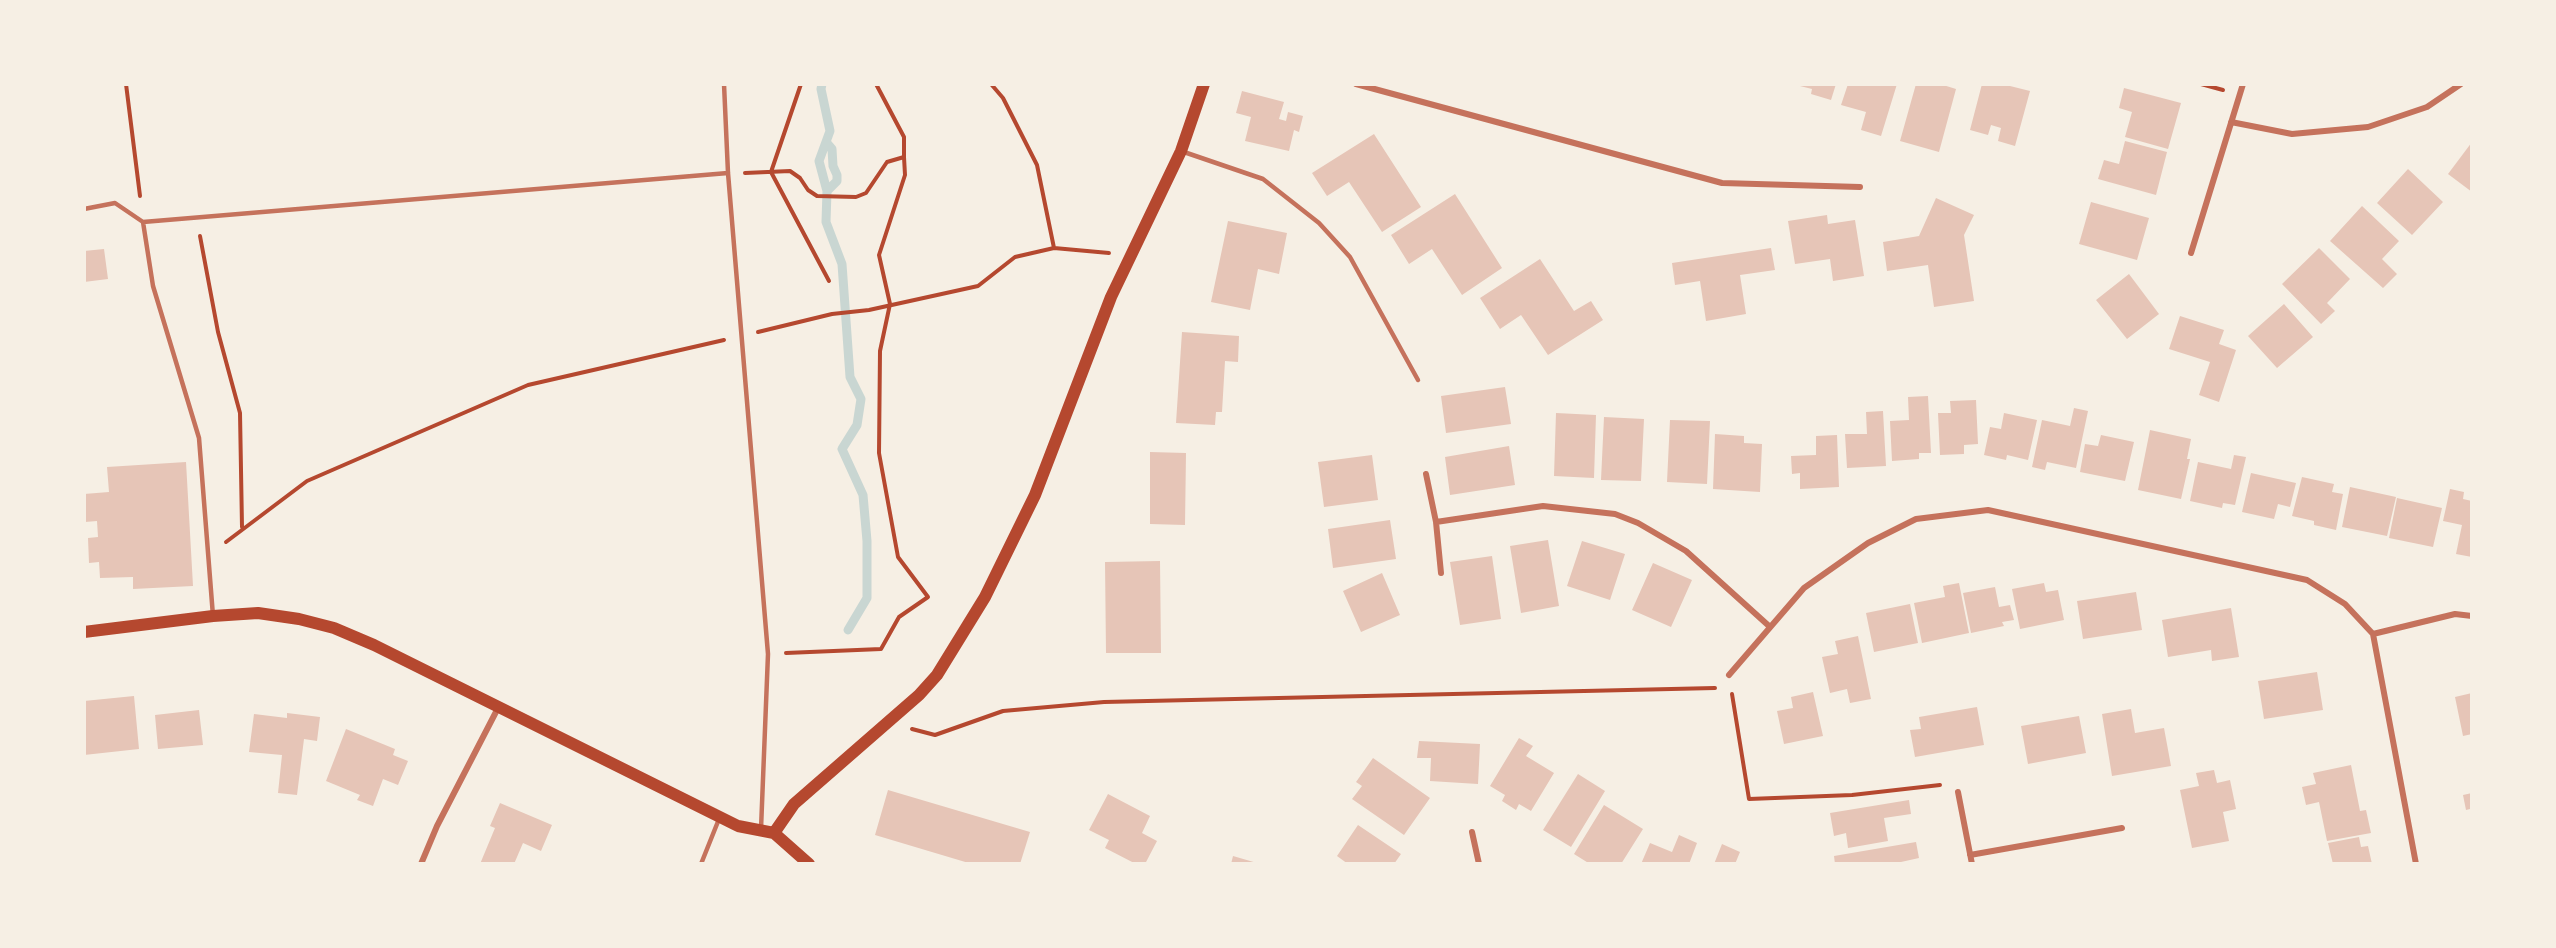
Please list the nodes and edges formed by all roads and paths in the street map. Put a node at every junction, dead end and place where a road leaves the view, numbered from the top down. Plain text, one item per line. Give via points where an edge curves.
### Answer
1 (126, 84) edge
2 (724, 84) edge
3 (801, 84) edge
4 (876, 84) edge
5 (991, 84) edge
6 (1204, 84) edge
7 (1356, 84) edge
8 (2242, 84) edge
9 (2461, 84) edge
10 (2231, 122) junction
11 (1181, 152) junction
12 (904, 157) junction
13 (771, 172) junction
14 (728, 173) junction
15 (1860, 187) dead end
16 (84, 209) edge
17 (195, 218) junction
18 (143, 222) junction
19 (1054, 248) junction
20 (2191, 253) dead end
21 (1129, 261) junction
22 (829, 281) dead end
23 (890, 304) junction
24 (741, 336) junction
25 (1418, 380) dead end
26 (1426, 474) dead end
27 (1436, 522) junction
28 (242, 528) junction
29 (209, 557) junction
30 (1441, 573) dead end
31 (213, 616) junction
32 (2472, 616) edge
33 (1769, 626) junction
34 (84, 632) edge
35 (2373, 634) junction
36 (768, 654) junction
37 (1729, 675) joint
38 (1731, 688) junction
39 (498, 708) junction
40 (888, 723) junction
41 (1958, 792) joint
42 (720, 817) junction
43 (2122, 828) dead end
44 (767, 831) junction
45 (1472, 832) dead end
46 (1970, 855) junction
47 (421, 864) edge
48 (702, 864) edge
49 (809, 864) edge
50 (1479, 864) edge
51 (1972, 864) edge
52 (2416, 864) edge

1 - 18 path
2 - 14 lane
3 - 13 path
4 - 12 path via 904,137
5 - 19 path via 1003,98 1037,165
6 - 11 main road
7 - 15 street via 1722,183
8 - 10 street
9 - 10 street via 2427,107 2367,127 2292,134
10 - 20 street
11 - 21 main road
11 - 25 lane via 1263,179 1319,223 1350,257
12 - 13 path via 887,162 866,193 856,197 817,196 790,171
12 - 23 path via 904,175 879,255
13 - 22 path
14 - 17 lane
14 - 24 lane
16 - 18 lane via 115,203
17 - 18 lane
17 - 28 path via 218,332 240,413
18 - 29 lane via 153,286 199,438
19 - 21 path via 1109,253
19 - 23 path via 1015,257 978,286
21 - 40 main road via 1111,297 1035,495 985,597 937,675
23 - 24 path
23 - 36 path via 880,351 879,453 898,557 928,597 899,617 881,650
24 - 28 path via 528,385 307,480
24 - 36 lane
26 - 27 street
27 - 30 street
27 - 33 street via 1543,506 1615,514 1686,551
28 - 29 path
29 - 31 lane
31 - 34 main road
31 - 39 main road via 258,613 334,628
32 - 35 street via 2455,614
33 - 35 street via 1804,588 1868,543 1916,519 1988,510 2307,580 2345,604
33 - 37 street
35 - 52 street
36 - 44 lane
37 - 38 path
38 - 40 path via 1104,702 1003,711 934,735
38 - 41 path via 1749,799 1852,795 1937,784
39 - 42 main road
39 - 47 street via 436,825
40 - 44 main road
41 - 46 street
42 - 44 main road via 738,826
42 - 48 lane
43 - 46 street
44 - 49 main road
45 - 50 street
46 - 51 street

